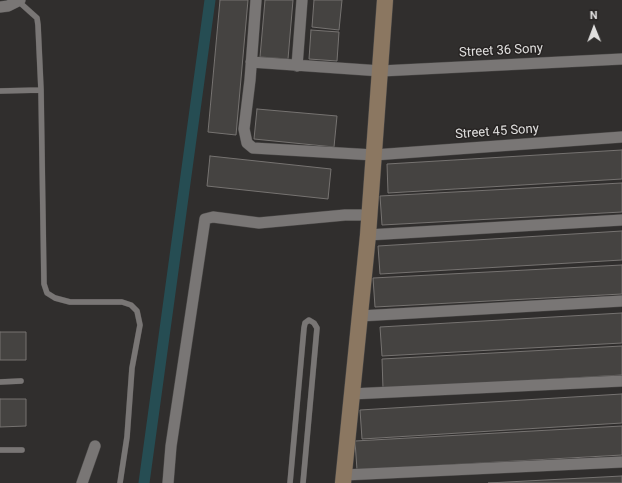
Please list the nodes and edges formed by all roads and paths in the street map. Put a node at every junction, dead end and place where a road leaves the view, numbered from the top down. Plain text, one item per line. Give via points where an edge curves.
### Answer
1 (256, 0) edge
2 (302, 0) edge
3 (385, 0) edge
4 (11, 3) edge
5 (622, 59) edge
6 (252, 62) junction
7 (297, 66) junction
8 (380, 71) junction
9 (41, 90) junction
10 (0, 91) edge
11 (622, 137) edge
12 (374, 155) junction
13 (369, 215) junction
14 (622, 220) edge
15 (368, 235) junction
16 (622, 301) edge
17 (360, 316) junction
18 (21, 381) dead end
19 (622, 381) edge
20 (0, 382) edge
21 (351, 394) junction
22 (95, 446) dead end
23 (0, 450) edge
24 (22, 450) dead end
25 (622, 462) edge
26 (343, 479) edge
27 (82, 483) edge
28 (120, 483) edge
29 (168, 483) edge
30 (290, 483) edge
31 (303, 483) edge

1 - 6 street, Street 45 Sony
2 - 7 street
3 - 8 street
4 - 9 lane via 37,18
5 - 8 street, Street 36 Sony
6 - 7 street, Street 36 Sony
6 - 12 street, Street 45 Sony via 244,128 247,143 253,148
7 - 8 street, Street 36 Sony
8 - 12 street
9 - 10 lane
9 - 28 lane via 44,284 47,293 70,302 122,302 138,311 140,324 132,368 127,437
11 - 12 street, Street 45 Sony
12 - 13 street
13 - 15 street
13 - 29 street via 259,223 213,217 205,219 171,446
14 - 15 street
15 - 17 street
16 - 17 street
17 - 21 street
18 - 20 lane
19 - 21 street
21 - 26 street
22 - 27 street
23 - 24 lane
25 - 26 street
30 - 31 lane via 304,328 305,322 309,320 317,328

